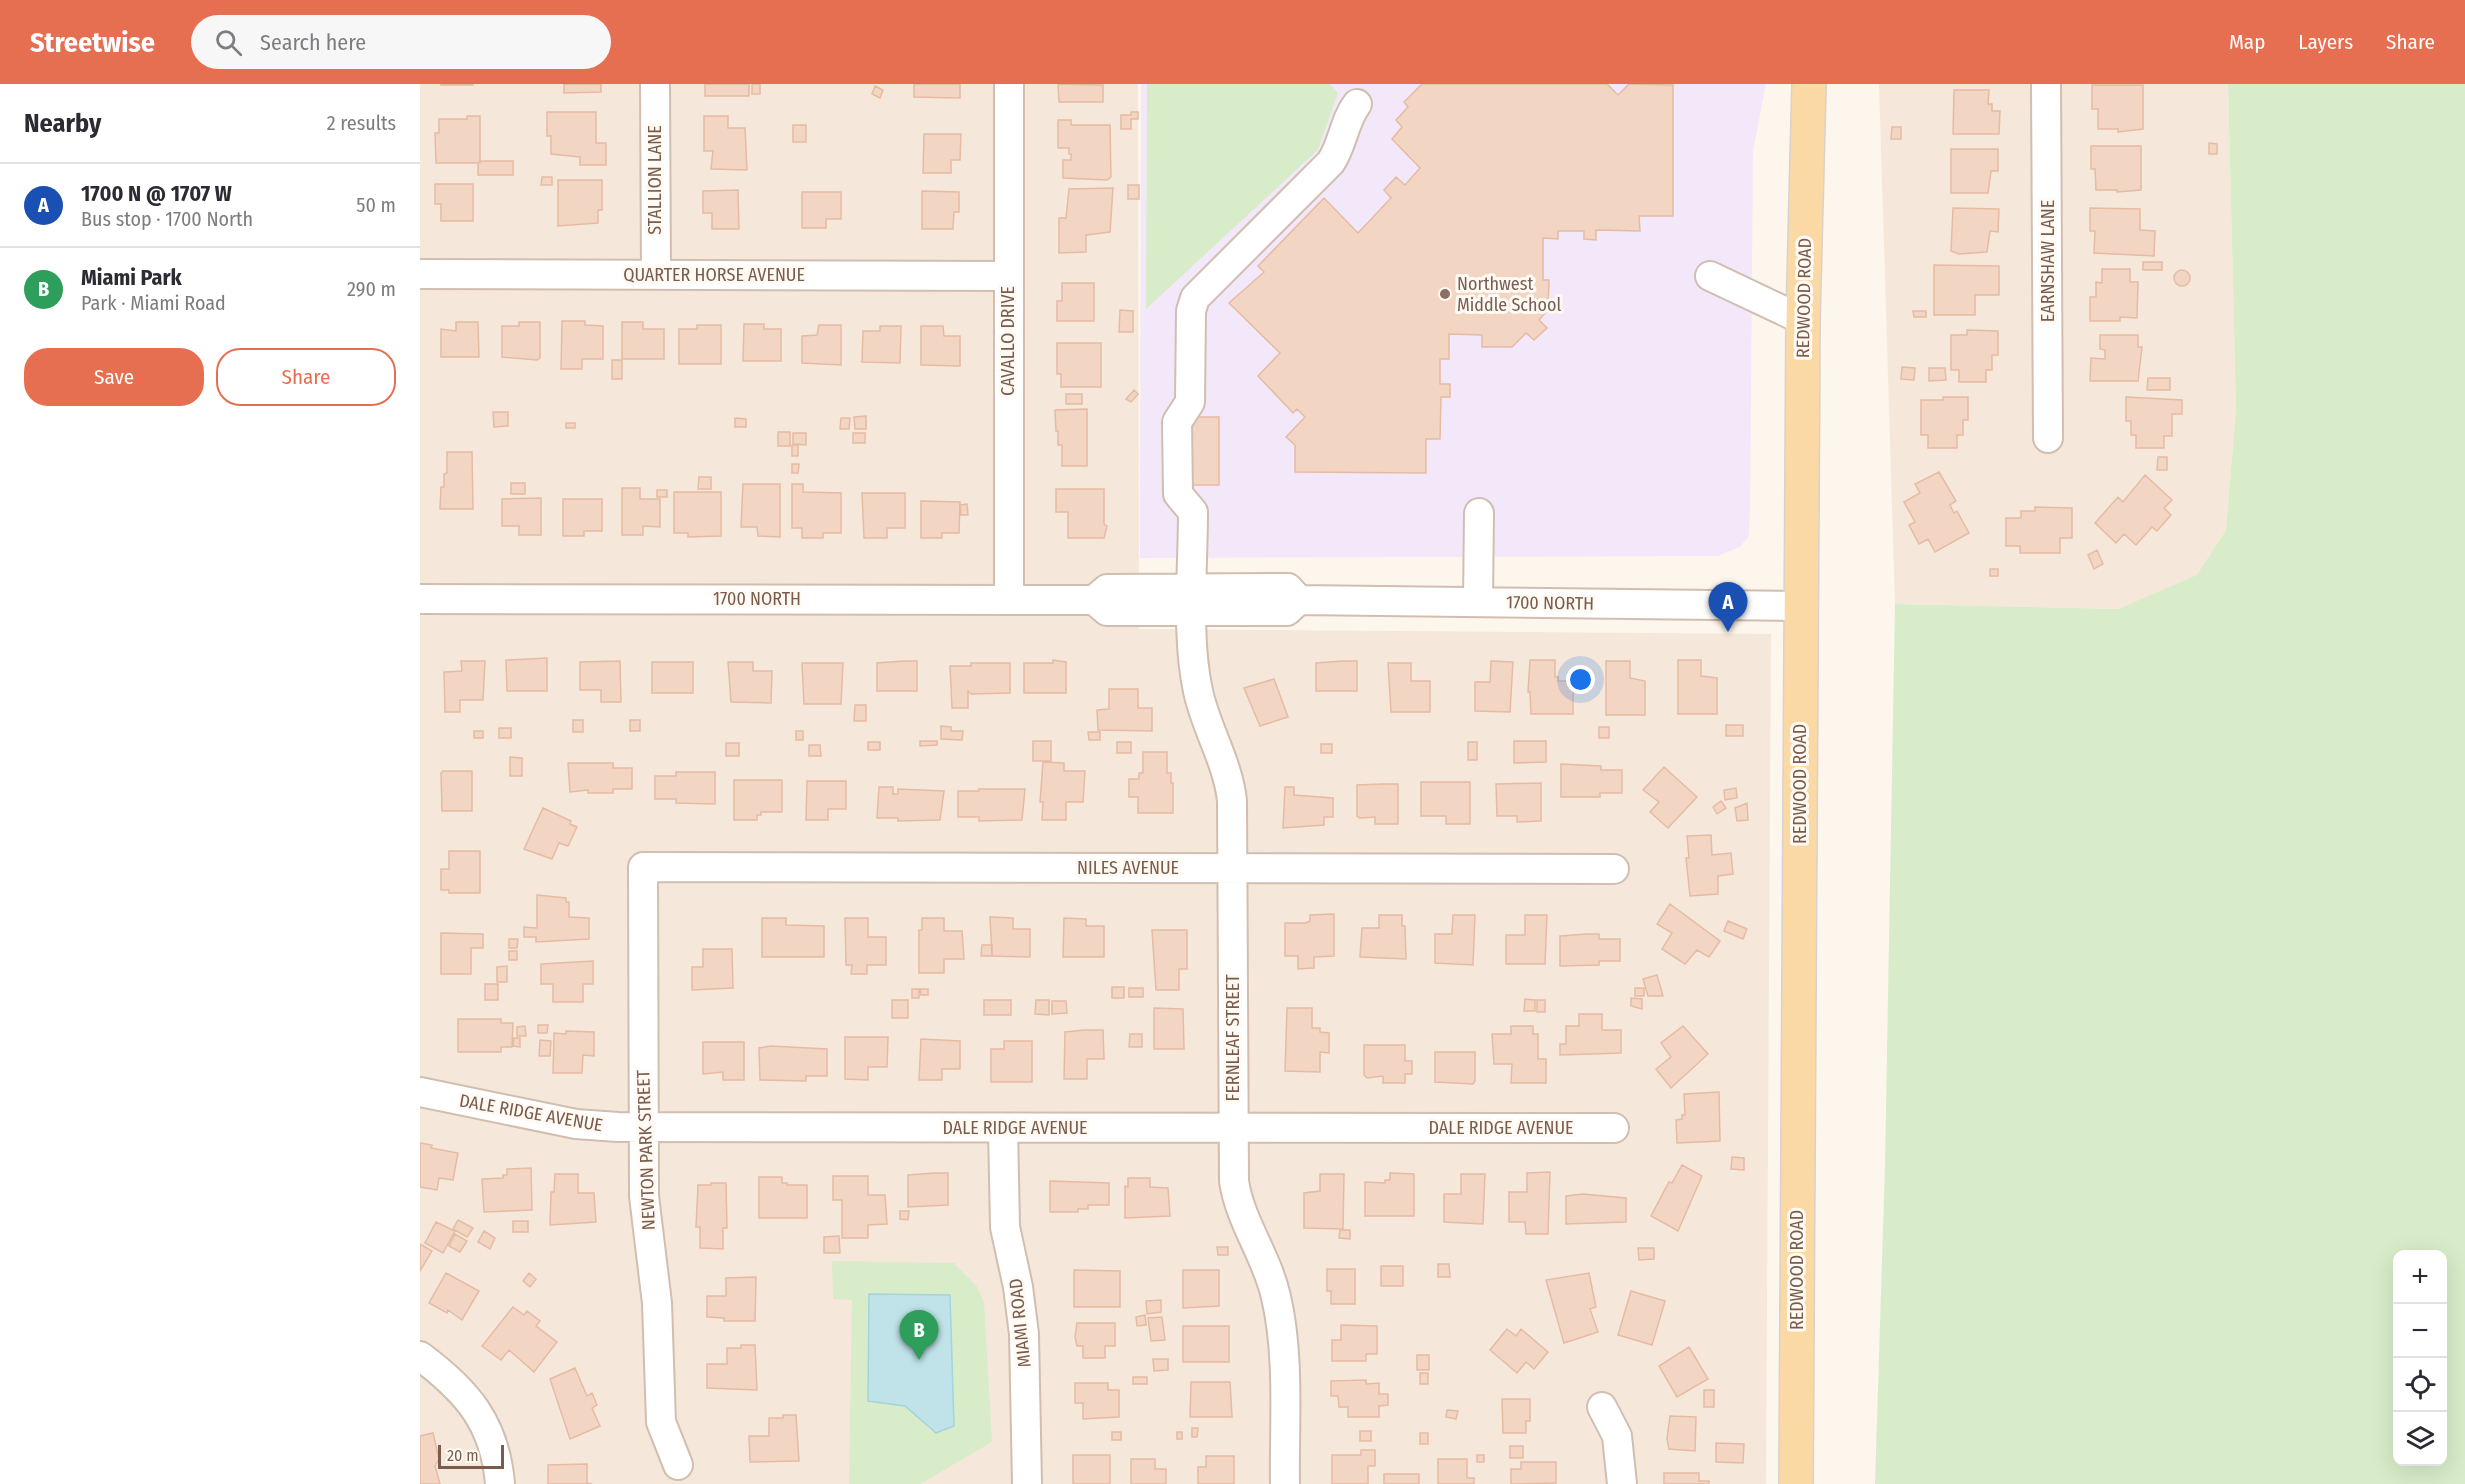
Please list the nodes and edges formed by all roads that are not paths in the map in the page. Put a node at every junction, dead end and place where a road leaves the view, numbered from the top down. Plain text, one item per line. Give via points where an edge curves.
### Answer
1 (655, 84) edge
2 (1009, 84) edge
3 (1809, 84) edge
4 (2046, 84) edge
5 (1358, 104) dead end
6 (420, 274) edge
7 (656, 275) junction
8 (1008, 276) junction
9 (1710, 276) dead end
10 (1803, 320) junction
11 (2048, 438) dead end
12 (1479, 513) dead end
13 (420, 599) edge
14 (1009, 599) junction
15 (1193, 600) junction
16 (1478, 602) junction
17 (1801, 606) junction
18 (643, 867) joint
19 (1233, 868) junction
20 (1614, 868) dead end
21 (420, 1092) edge
22 (642, 1127) junction
23 (1003, 1128) junction
24 (1233, 1128) junction
25 (1614, 1128) dead end
26 (420, 1356) edge
27 (1602, 1407) dead end
28 (678, 1464) dead end
29 (500, 1484) edge
30 (1027, 1484) edge
31 (1285, 1484) edge
32 (1622, 1484) edge
33 (1796, 1484) edge

1 - 7 street, STALLION LANE
2 - 8 street, CAVALLO DRIVE
3 - 10 main road, REDWOOD ROAD
4 - 11 street, EARNSHAW LANE
5 - 15 street, FERNLEAF STREET via 1331,162 1195,298 1191,311 1190,402 1177,422 1178,494 1193,512
6 - 7 street, QUARTER HORSE AVENUE
7 - 8 street, QUARTER HORSE AVENUE
8 - 14 street, CAVALLO DRIVE
9 - 10 street
10 - 17 main road, REDWOOD ROAD
12 - 16 street
13 - 14 street, 1700 NORTH
14 - 15 street, 1700 NORTH via 1094,600 1107,589
15 - 16 street, 1700 NORTH via 1287,611 1299,600
15 - 19 street, FERNLEAF STREET via 1193,657 1198,693 1231,786
16 - 17 street, 1700 NORTH
17 - 33 main road, REDWOOD ROAD
18 - 19 street, NILES AVENUE
18 - 22 street, NEWTON PARK STREET
19 - 20 street, NILES AVENUE
19 - 24 street, FERNLEAF STREET
21 - 22 street, DALE RIDGE AVENUE via 576,1124
22 - 23 street, DALE RIDGE AVENUE
22 - 28 street, NEWTON PARK STREET via 644,1196 658,1313 660,1416
23 - 24 street, DALE RIDGE AVENUE
23 - 30 street, MIAMI ROAD via 1005,1227 1024,1334
24 - 25 street, DALE RIDGE AVENUE
24 - 31 street, FERNLEAF STREET via 1233,1181 1238,1203 1270,1274 1280,1318
26 - 29 street via 462,1390 479,1413 491,1438
27 - 32 street via 1617,1436

